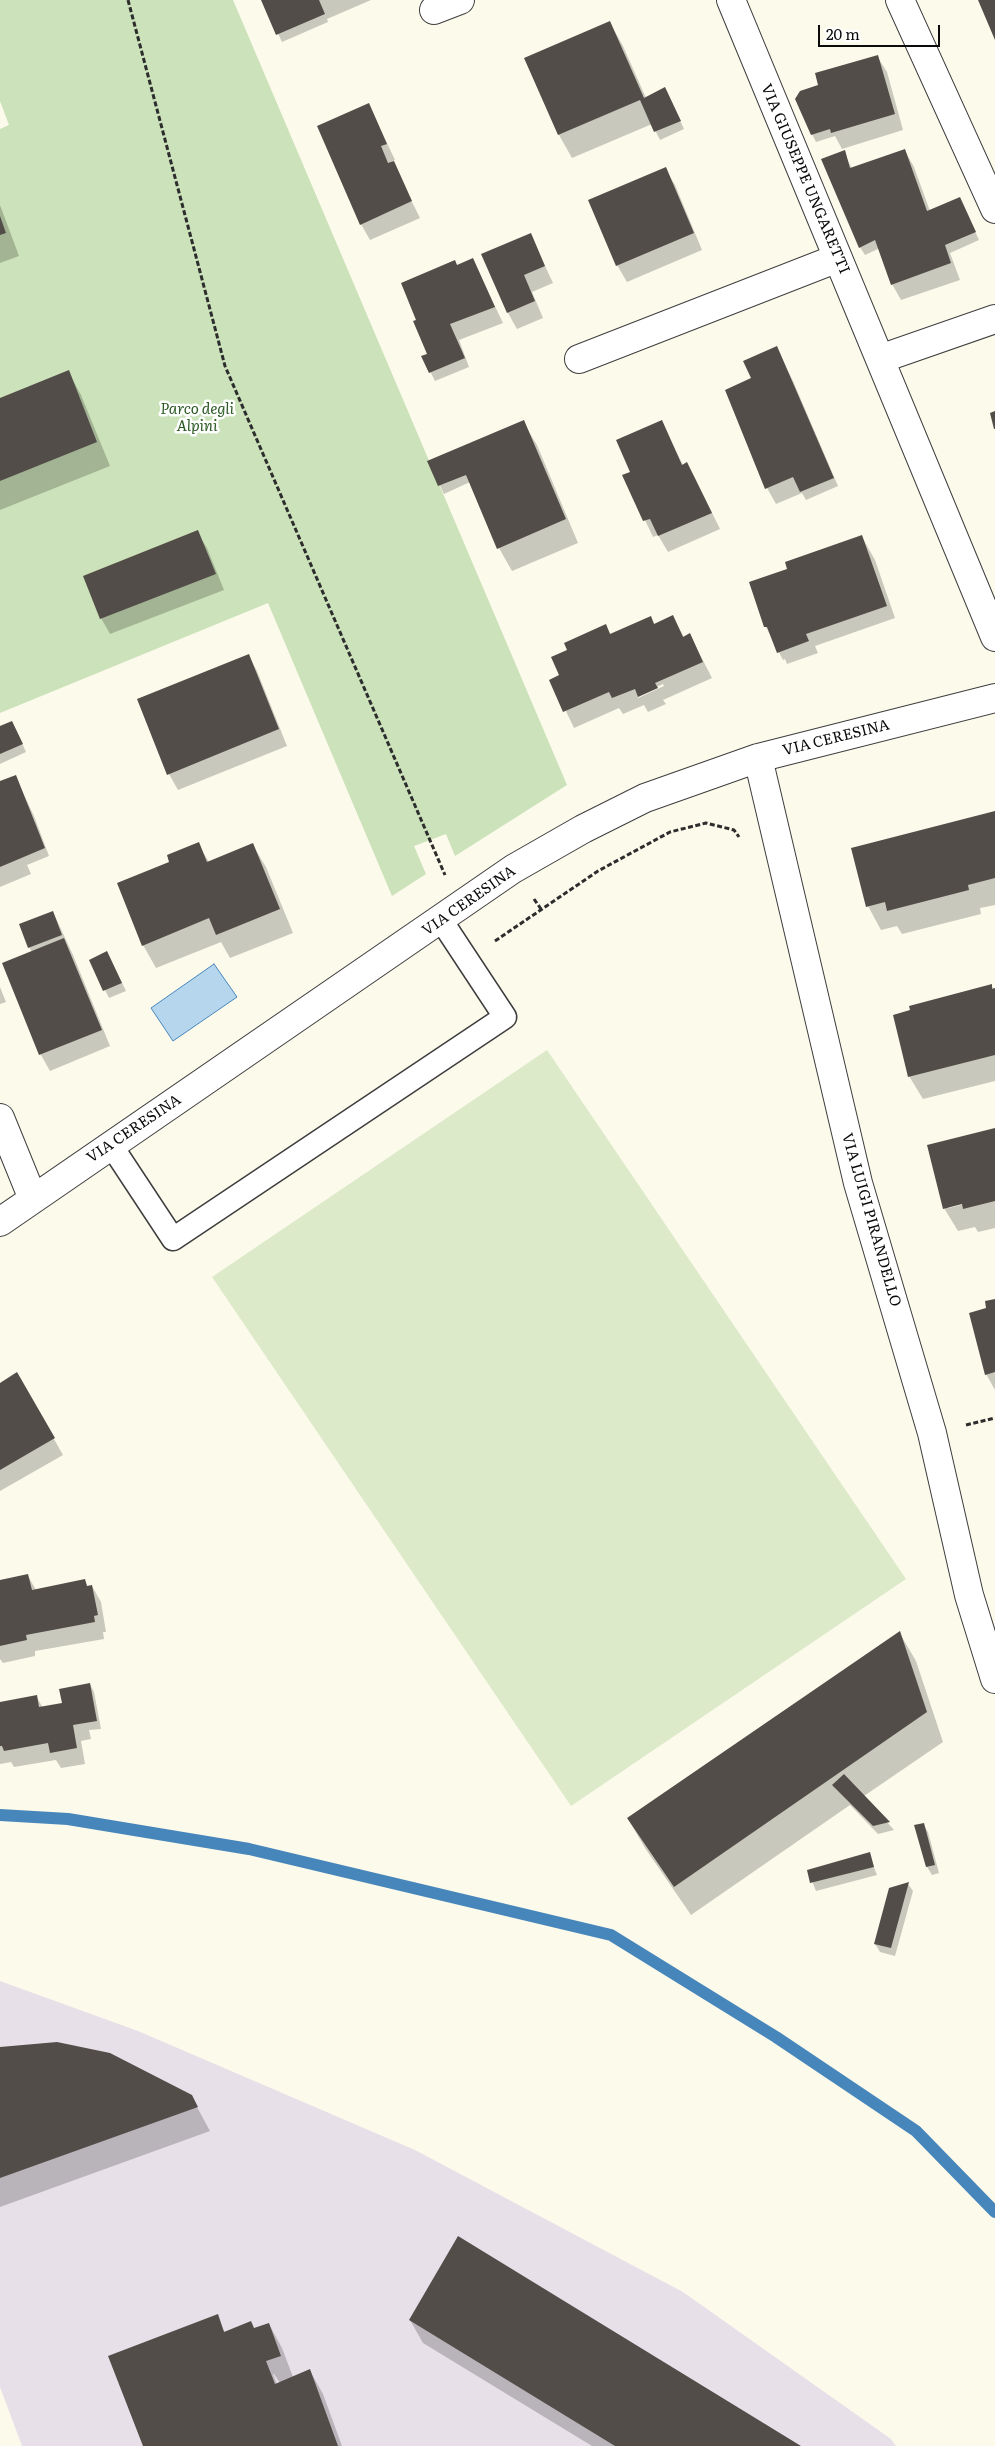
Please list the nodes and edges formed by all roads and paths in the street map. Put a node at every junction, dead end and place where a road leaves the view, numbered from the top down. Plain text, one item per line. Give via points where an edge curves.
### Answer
1 (128, 0) edge
2 (460, 0) edge
3 (731, 0) edge
4 (900, 0) edge
5 (434, 10) dead end
6 (995, 209) edge
7 (838, 258) junction
8 (995, 319) edge
9 (579, 359) dead end
10 (880, 359) junction
11 (995, 637) edge
12 (995, 698) edge
13 (758, 758) junction
14 (741, 839) dead end
15 (450, 913) junction
16 (468, 961) junction
17 (0, 1118) edge
18 (111, 1145) junction
19 (34, 1199) junction
20 (0, 1222) edge
21 (995, 1679) edge

1 - 15 path via 225,366 429,842
2 - 5 street
3 - 7 street, VIA GIUSEPPE UNGARETTI
4 - 6 street
7 - 9 street
7 - 10 street, VIA GIUSEPPE UNGARETTI
8 - 10 street
10 - 11 street, VIA GIUSEPPE UNGARETTI
12 - 13 street, VIA CERESINA
13 - 15 street, VIA CERESINA via 645,798 583,829 513,869
13 - 21 street, VIA LUIGI PIRANDELLO via 858,1183 932,1433 969,1595
14 - 16 path via 734,830 706,822 670,832 598,871
15 - 16 lane
15 - 18 street, VIA CERESINA
16 - 18 lane via 505,1016 173,1239
17 - 19 street
18 - 19 street, VIA CERESINA
19 - 20 street, VIA CERESINA

